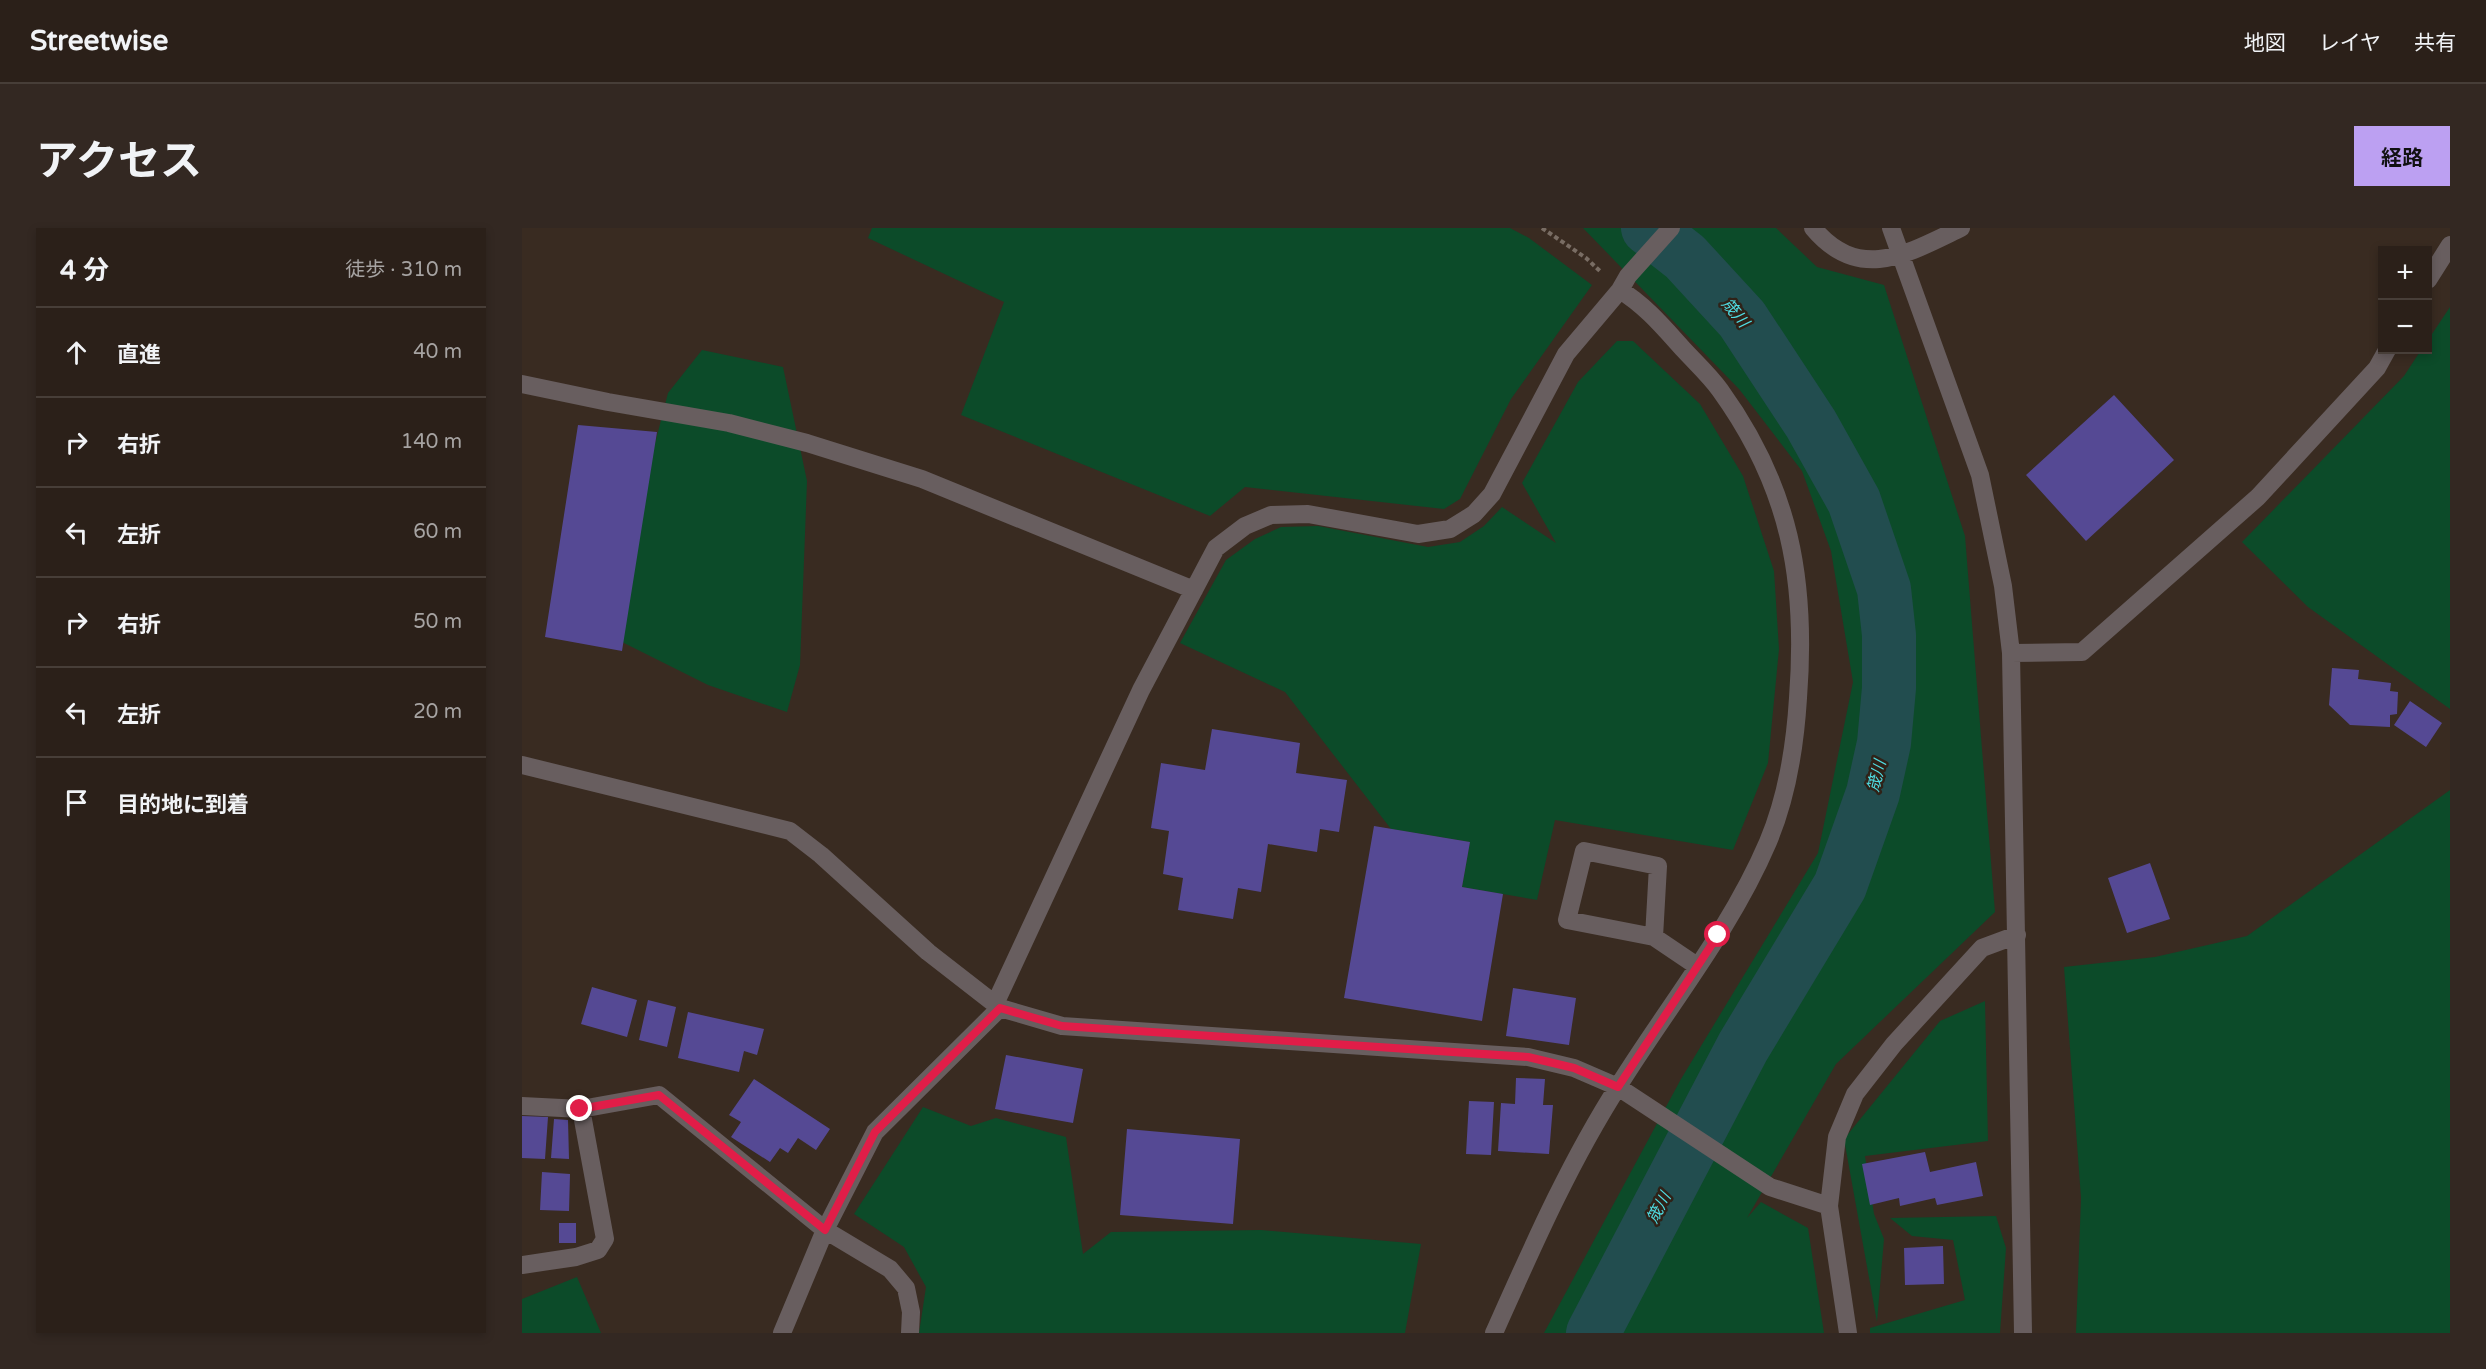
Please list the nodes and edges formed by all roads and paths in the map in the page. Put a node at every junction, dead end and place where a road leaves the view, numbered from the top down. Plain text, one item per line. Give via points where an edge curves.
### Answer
1 (1542, 228) edge
2 (1671, 228) edge
3 (1813, 228) edge
4 (1892, 228) edge
5 (1961, 228) edge
6 (2450, 245) edge
7 (1902, 254) junction
8 (2432, 272) edge
9 (1624, 283) junction
10 (2385, 354) edge
11 (522, 384) edge
12 (1194, 590) junction
13 (2011, 653) junction
14 (522, 765) edge
15 (2017, 935) junction
16 (1654, 937) junction
17 (1698, 966) junction
18 (998, 1006) junction
19 (1618, 1087) junction
20 (522, 1106) edge
21 (580, 1109) junction
22 (1829, 1206) junction
23 (825, 1230) junction
24 (522, 1265) edge
25 (782, 1333) edge
26 (910, 1333) edge
27 (1494, 1333) edge
28 (1848, 1333) edge
29 (2023, 1333) edge

1 - 9 path
2 - 9 street
3 - 7 street via 1845,255 1871,261
4 - 7 street
5 - 7 street
6 - 8 street
7 - 13 street via 1980,475 2003,586
9 - 12 street via 1566,354 1492,494 1474,514 1449,529 1418,534 1308,514 1271,515 1245,526 1216,548
9 - 17 street via 1718,388 1741,423 1772,479 1790,532 1799,588 1802,649 1796,727 1786,787 1768,842
10 - 13 street via 2377,368 2258,496 2082,652
11 - 12 street via 729,423 807,443 922,479
12 - 18 street via 1141,690
13 - 15 street
14 - 18 street via 790,831 928,952
15 - 22 street via 1982,948 1894,1044 1855,1094 1837,1137
15 - 29 street
16 - 16 street via 1567,920 1584,851 1658,866
16 - 17 street
17 - 19 street
18 - 19 street via 1062,1026 1528,1057 1574,1068
18 - 23 street via 875,1132
19 - 22 street via 1770,1187
19 - 27 street via 1552,1202
20 - 21 street
21 - 23 street via 659,1095
21 - 24 street via 605,1239 598,1250 576,1257
22 - 28 street
23 - 25 street
23 - 26 street via 890,1269 906,1288

